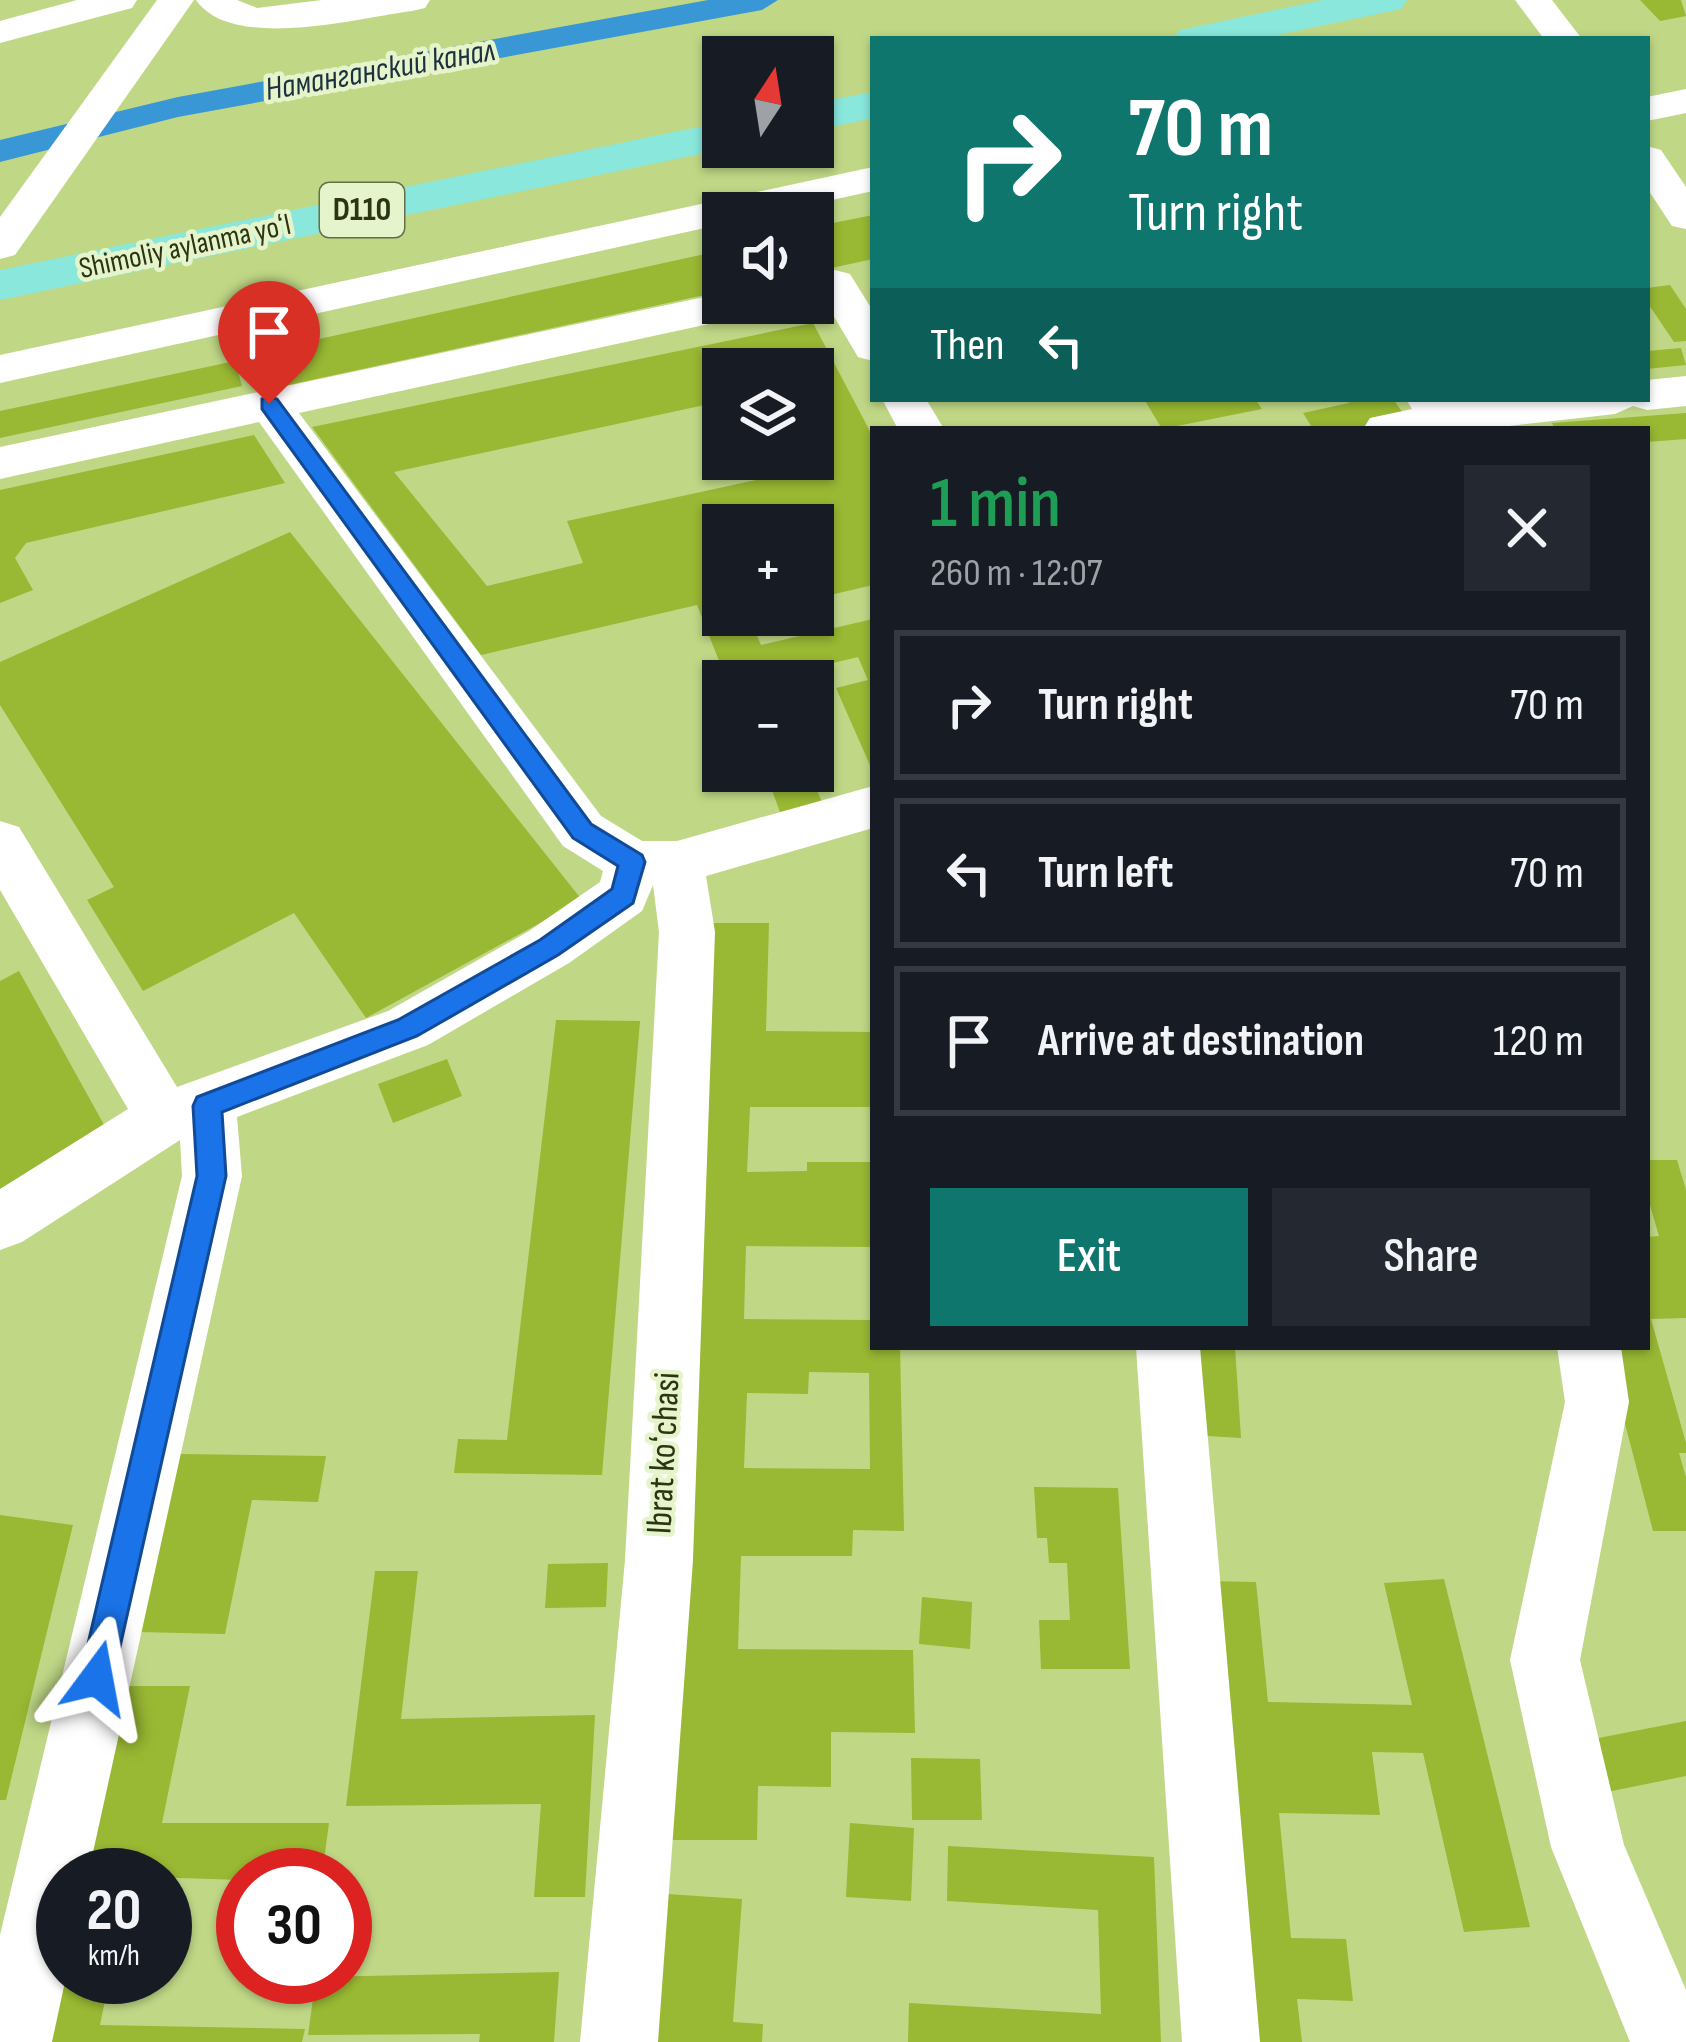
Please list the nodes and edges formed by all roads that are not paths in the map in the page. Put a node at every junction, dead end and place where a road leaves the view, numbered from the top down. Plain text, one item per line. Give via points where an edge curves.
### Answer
1 (118, 0) edge
2 (214, 0) edge
3 (412, 0) edge
4 (1387, 0) edge
5 (1533, 0) edge
6 (169, 9) edge
7 (0, 32) edge
8 (1210, 36) edge
9 (1561, 36) edge
10 (1686, 100) edge
11 (870, 106) edge
12 (1650, 108) edge
13 (834, 113) edge
14 (702, 140) edge
15 (1650, 163) edge
16 (870, 180) edge
17 (1686, 217) edge
18 (8, 234) edge
19 (840, 282) edge
20 (0, 285) edge
21 (702, 311) edge
22 (870, 341) edge
23 (0, 369) edge
24 (1686, 391) edge
25 (1650, 395) edge
26 (1561, 402) edge
27 (269, 404) junction
28 (1434, 409) edge
29 (1393, 426) edge
30 (0, 463) edge
31 (870, 808) edge
32 (0, 842) edge
33 (655, 862) junction
34 (185, 1112) junction
35 (0, 1222) edge
36 (1168, 1350) edge
37 (1589, 1350) edge
38 (13, 2042) edge
39 (619, 2042) edge
40 (1221, 2042) edge
41 (1670, 2042) edge

1 - 7 street
2 - 3 street via 257,19
4 - 8 main road
5 - 9 street
6 - 18 street
10 - 12 street
11 - 13 main road
14 - 20 main road, Shimoliy aylanma yoʻl / D110
15 - 17 street
16 - 23 street
19 - 22 street
21 - 27 street
24 - 25 street
26 - 28 street
27 - 30 street
27 - 33 street via 582,831
28 - 29 street
31 - 33 street
32 - 34 street
33 - 34 street via 623,895 529,959 407,1028
33 - 39 street, Ibrat koʻchasi via 687,932 659,1560
34 - 35 street
34 - 38 street via 212,1176
36 - 40 street
37 - 41 street via 1597,1402 1545,1660 1588,1847

